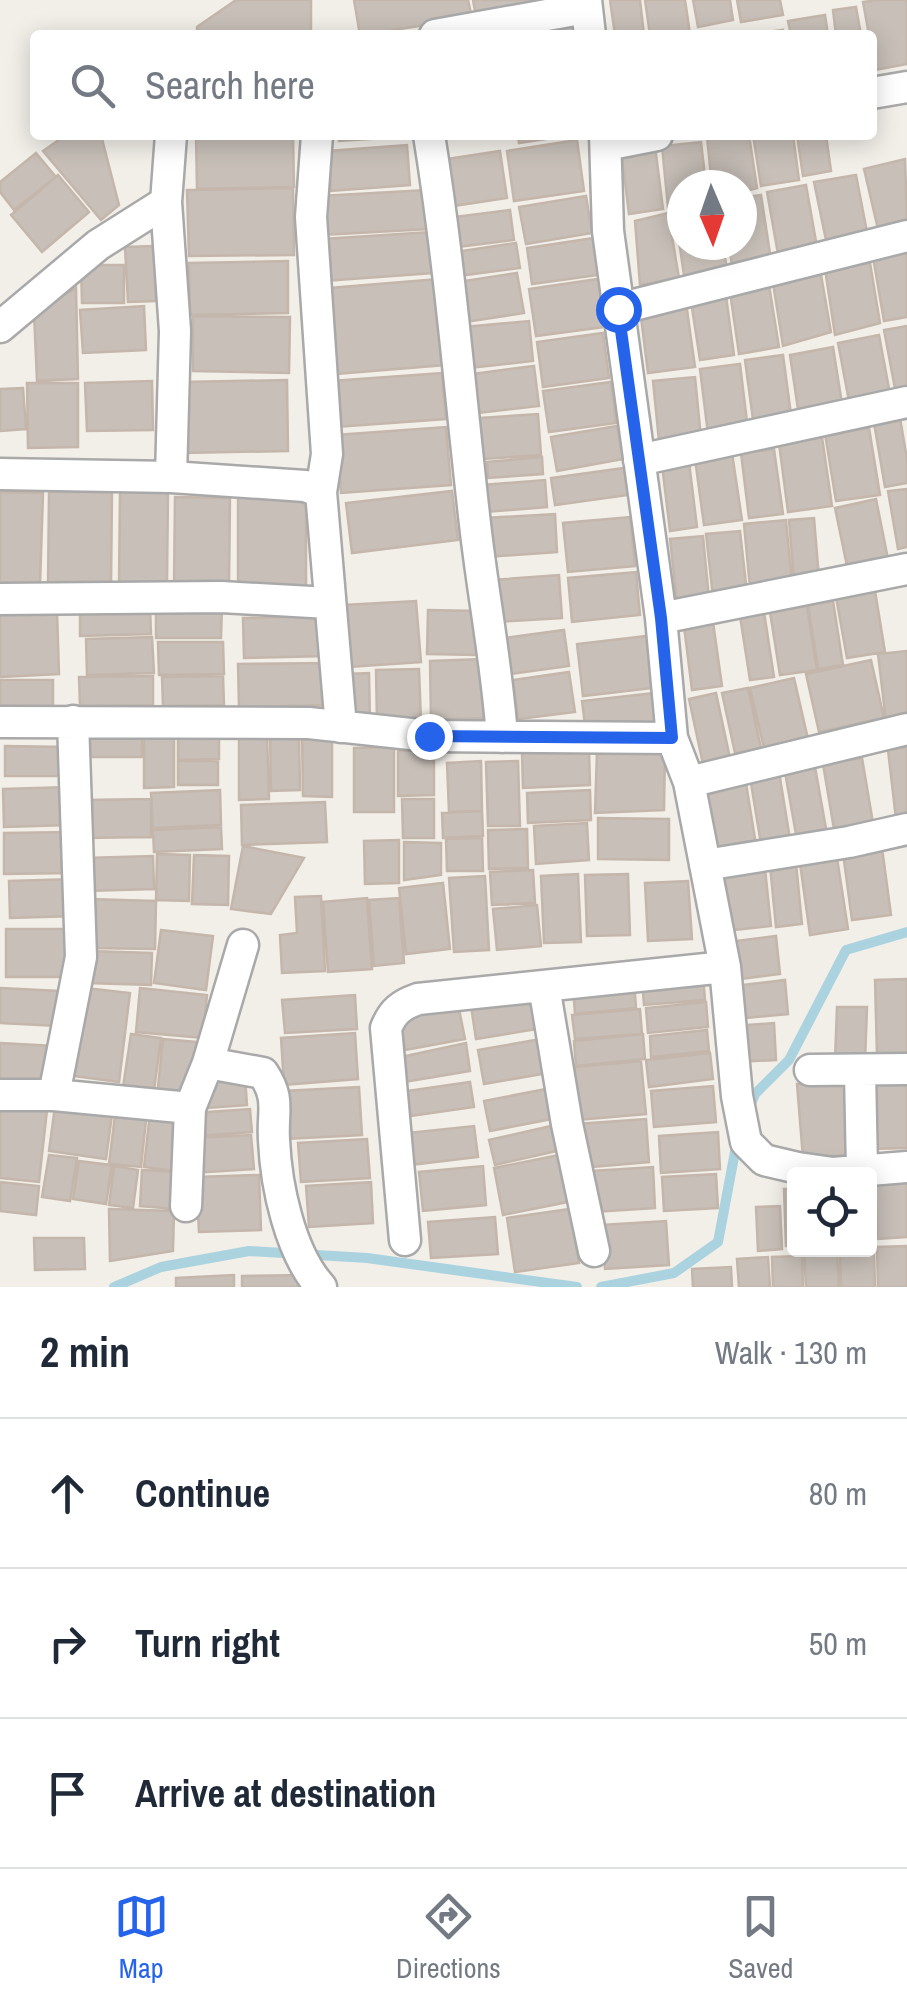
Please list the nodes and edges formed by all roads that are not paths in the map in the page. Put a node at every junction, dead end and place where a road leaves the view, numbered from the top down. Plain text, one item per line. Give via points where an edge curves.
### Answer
1 (587, 14) edge
2 (471, 30) edge
3 (907, 86) edge
4 (877, 92) edge
5 (171, 140) edge
6 (318, 140) edge
7 (430, 140) edge
8 (606, 140) edge
9 (166, 202) junction
10 (907, 236) edge
11 (618, 309) junction
12 (0, 326) edge
13 (907, 402) edge
14 (639, 460) junction
15 (0, 474) edge
16 (172, 477) junction
17 (321, 492) junction
18 (907, 569) edge
19 (0, 599) edge
20 (330, 603) junction
21 (661, 618) junction
22 (73, 720) junction
23 (0, 722) edge
24 (341, 727) junction
25 (907, 729) edge
26 (502, 737) junction
27 (672, 738) junction
28 (689, 782) junction
29 (907, 829) edge
30 (705, 864) junction
31 (243, 945) dead end
32 (725, 967) junction
33 (544, 986) junction
34 (208, 1062) junction
35 (907, 1069) edge
36 (810, 1070) dead end
37 (860, 1071) junction
38 (0, 1095) edge
39 (54, 1095) junction
40 (190, 1108) junction
41 (801, 1167) edge
42 (862, 1167) edge
43 (907, 1167) edge
44 (877, 1169) edge
45 (186, 1206) dead end
46 (405, 1240) dead end
47 (594, 1252) dead end
48 (317, 1283) edge

1 - 2 street
3 - 4 street
5 - 9 street
6 - 17 street via 311,216 327,454
7 - 26 street
8 - 11 street
9 - 12 street via 98,245
9 - 16 street via 175,331
10 - 11 street
11 - 14 street
13 - 14 street
14 - 21 street
15 - 16 street
16 - 17 street
17 - 20 street
18 - 21 street
19 - 20 street
20 - 24 street
21 - 27 street
22 - 23 street
22 - 24 street
22 - 39 street via 82,957
24 - 26 street
25 - 28 street
26 - 27 street
27 - 28 street
28 - 30 street
29 - 30 street
30 - 32 street
31 - 34 street
32 - 33 street
32 - 41 street via 746,1142 764,1160
33 - 46 street via 418,1000 391,1015 386,1028
33 - 47 street
34 - 40 street
34 - 48 street via 262,1073 270,1085 292,1241
35 - 37 street
36 - 37 street
37 - 42 street
38 - 39 street
39 - 40 street
40 - 45 street
43 - 44 street

